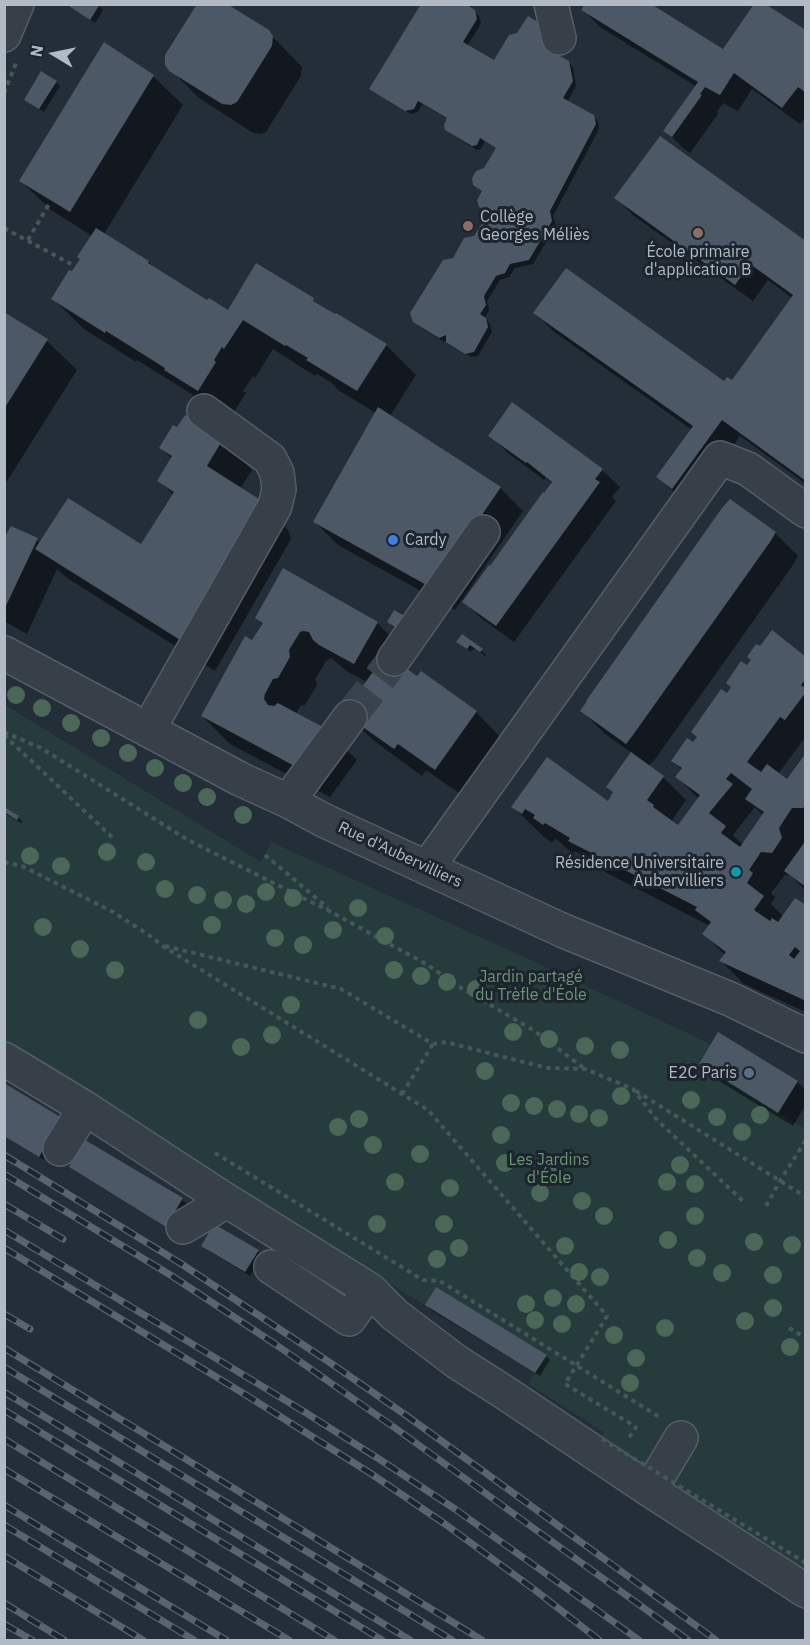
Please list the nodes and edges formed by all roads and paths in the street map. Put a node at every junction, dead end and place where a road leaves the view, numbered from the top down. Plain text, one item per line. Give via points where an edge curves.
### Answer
1 (17, 4) edge
2 (551, 4) edge
3 (4, 35) edge
4 (559, 38) dead end
5 (49, 204) dead end
6 (4, 228) edge
7 (27, 240) junction
8 (71, 264) dead end
9 (204, 411) dead end
10 (806, 511) edge
11 (483, 532) dead end
12 (4, 654) edge
13 (394, 660) tunnel mouth
14 (350, 717) tunnel mouth
15 (148, 730) junction
16 (4, 734) edge
17 (288, 801) junction
18 (114, 839) dead end
19 (265, 855) dead end
20 (4, 862) edge
21 (427, 868) junction
22 (333, 913) junction
23 (161, 945) junction
24 (806, 1036) edge
25 (433, 1044) junction
26 (4, 1059) edge
27 (585, 1069) junction
28 (633, 1089) junction
29 (402, 1094) junction
30 (85, 1108) junction
31 (806, 1140) edge
32 (60, 1149) dead end
33 (209, 1149) dead end
34 (780, 1181) junction
35 (221, 1197) junction
36 (806, 1197) edge
37 (745, 1203) dead end
38 (766, 1206) dead end
39 (183, 1227) dead end
40 (271, 1267) dead end
41 (370, 1290) junction
42 (789, 1328) dead end
43 (806, 1338) edge
44 (576, 1366) junction
45 (672, 1428) joint
46 (602, 1439) dead end
47 (621, 1451) junction
48 (650, 1491) junction
49 (806, 1563) edge
50 (806, 1591) edge

1 - 3 street
2 - 4 street
5 - 7 path
6 - 7 path
7 - 8 path
9 - 15 street via 270,459 279,489 275,506
10 - 21 street via 748,469 720,458
11 - 13 street
12 - 15 street, Rue d'Aubervilliers
14 - 17 street
15 - 17 street, Rue d'Aubervilliers
16 - 18 path
16 - 22 path via 40,748 188,840
17 - 21 street, Rue d'Aubervilliers
19 - 22 path
20 - 23 path via 22,866 113,912
21 - 24 street, Rue d'Aubervilliers via 564,931 730,999
22 - 27 path via 533,1030
23 - 25 path via 341,988
23 - 29 path
25 - 27 path via 446,1042 547,1068
25 - 29 path
26 - 30 street
27 - 28 path
28 - 34 path
28 - 37 path via 658,1121
29 - 44 path via 428,1110 607,1316
30 - 32 street
30 - 35 street
31 - 34 path
33 - 44 path via 423,1280 440,1281
34 - 36 path
34 - 38 path
35 - 39 street via 215,1208
35 - 41 street
40 - 41 street via 350,1318
41 - 48 street via 395,1315 457,1362
42 - 43 path
44 - 45 path
44 - 47 path via 565,1384 636,1427
45 - 48 street
46 - 47 path, bridge
47 - 49 path, bridge
48 - 50 street

